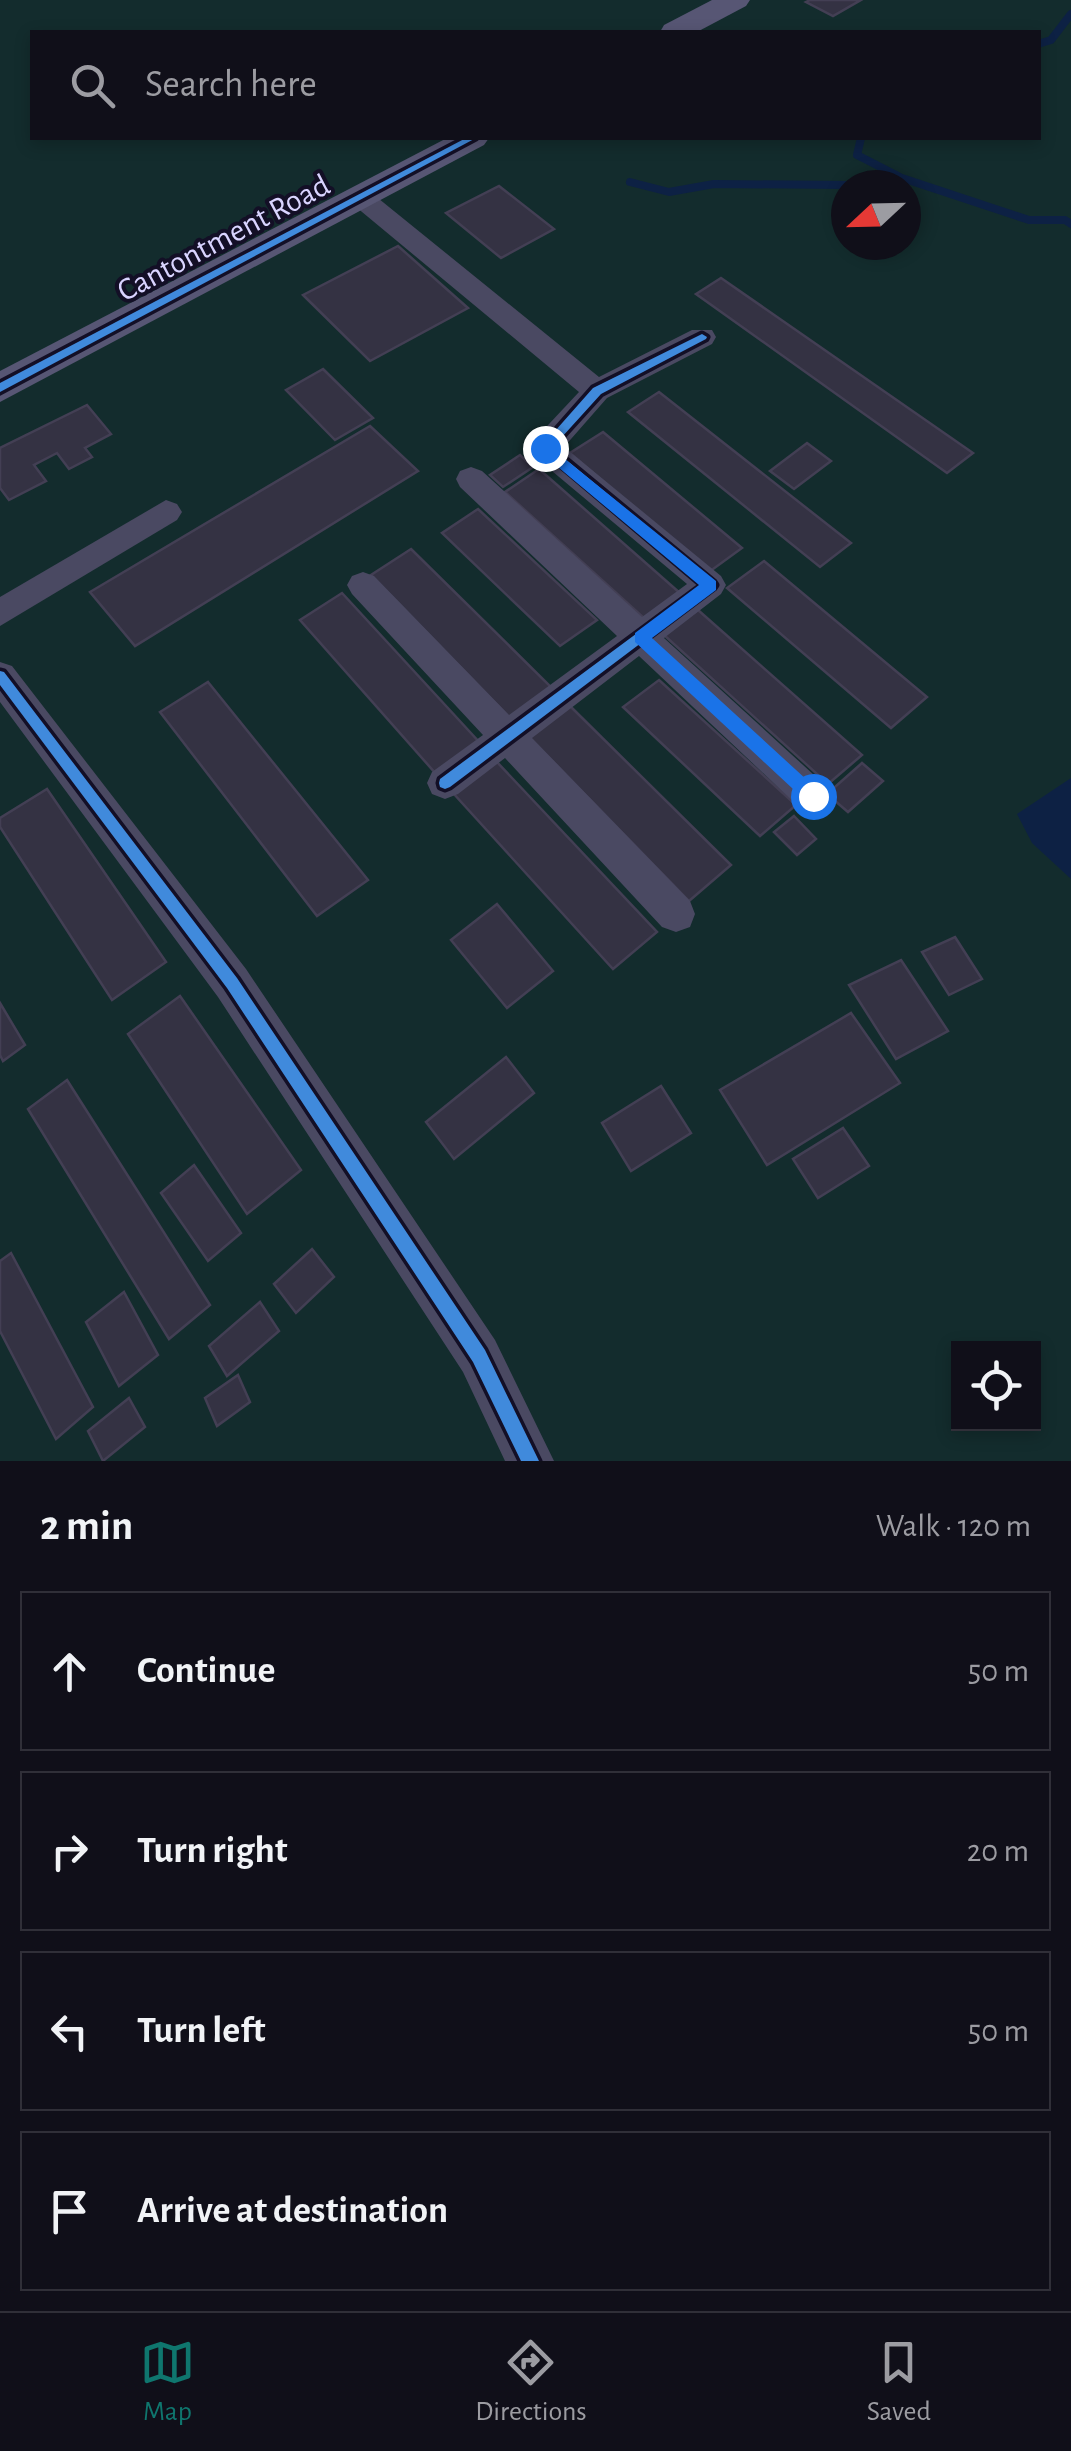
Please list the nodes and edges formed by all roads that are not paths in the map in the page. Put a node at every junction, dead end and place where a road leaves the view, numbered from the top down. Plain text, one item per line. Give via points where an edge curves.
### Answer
1 (735, 0) edge
2 (679, 30) edge
3 (468, 140) edge
4 (358, 196) junction
5 (702, 337) dead end
6 (0, 388) edge
7 (597, 391) junction
8 (470, 479) dead end
9 (166, 512) dead end
10 (363, 585) dead end
11 (0, 612) edge
12 (641, 637) junction
13 (0, 676) edge
14 (507, 736) junction
15 (445, 783) dead end
16 (813, 796) dead end
17 (676, 914) dead end
18 (530, 1461) edge

1 - 2 street
3 - 4 street, Cantontment Road
4 - 6 street, Cantontment Road
4 - 7 street
5 - 7 street
7 - 12 street via 545,448 710,586
8 - 12 street
9 - 11 street
10 - 14 street
12 - 14 street
12 - 16 street
13 - 18 street via 232,983 479,1356
14 - 15 street
14 - 17 street

